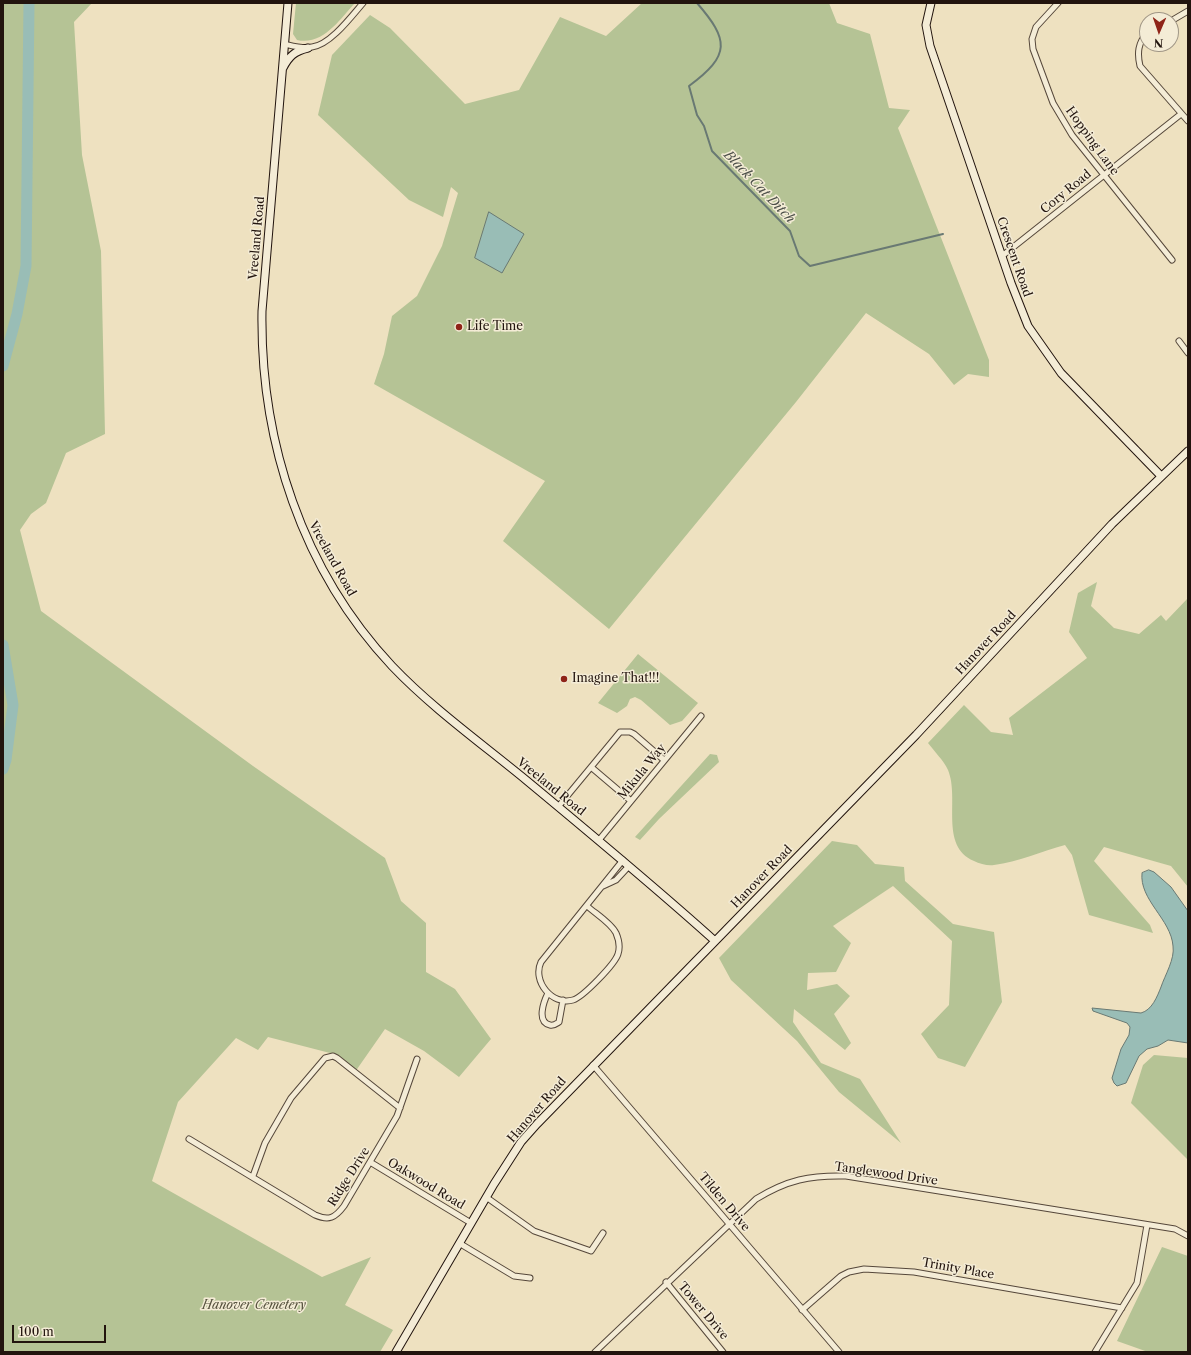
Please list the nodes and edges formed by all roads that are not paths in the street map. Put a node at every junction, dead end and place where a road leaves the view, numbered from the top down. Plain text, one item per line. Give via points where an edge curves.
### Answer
1 (288, 3) edge
2 (363, 3) edge
3 (931, 3) edge
4 (1058, 3) edge
5 (1188, 10) edge
6 (1179, 16) edge
7 (284, 44) junction
8 (1139, 46) edge
9 (308, 48) junction
10 (282, 72) junction
11 (1182, 114) junction
12 (1188, 121) edge
13 (1103, 175) junction
14 (1002, 256) junction
15 (1172, 260) dead end
16 (1179, 342) dead end
17 (1188, 353) edge
18 (1188, 451) edge
19 (1161, 476) junction
20 (701, 716) dead end
21 (664, 760) junction
22 (591, 767) junction
23 (631, 801) junction
24 (558, 807) junction
25 (599, 840) junction
26 (623, 860) junction
27 (629, 866) junction
28 (603, 887) junction
29 (587, 906) junction
30 (715, 941) junction
31 (548, 993) junction
32 (563, 1000) junction
33 (418, 1058) dead end
34 (593, 1065) junction
35 (400, 1108) junction
36 (189, 1139) dead end
37 (370, 1162) junction
38 (253, 1176) junction
39 (486, 1197) junction
40 (471, 1223) junction
41 (729, 1224) junction
42 (1147, 1225) junction
43 (603, 1233) dead end
44 (1188, 1236) edge
45 (459, 1243) junction
46 (530, 1278) dead end
47 (666, 1282) junction
48 (1122, 1308) junction
49 (802, 1310) junction
50 (396, 1352) edge
51 (595, 1352) edge
52 (724, 1352) edge
53 (839, 1352) edge
54 (1095, 1352) edge

1 - 7 street, Vreeland Road
2 - 9 street via 328,40 321,45
3 - 14 street, Crescent Road via 926,25 930,46
4 - 13 street, Hopping Lane via 1034,32 1033,49 1062,121
5 - 6 street
7 - 9 street
7 - 10 street, Vreeland Road
8 - 11 street via 1138,59 1143,71
9 - 10 street via 295,52 288,58
10 - 24 street, Vreeland Road via 262,337 270,418 280,464 295,509 311,549 326,575 359,625 392,666 427,699
11 - 12 street
11 - 13 street, Cory Road
13 - 14 street, Cory Road
13 - 15 street, Hopping Lane
14 - 19 street, Crescent Road via 1028,326 1050,360
16 - 17 street
18 - 19 street, Hanover Road
19 - 30 street, Hanover Road via 1112,524 916,735
20 - 21 street, Mikula Way
21 - 22 street via 634,734 625,731 616,735
21 - 23 street, Mikula Way
22 - 23 street
22 - 24 street
23 - 25 street, Mikula Way
24 - 25 street, Vreeland Road
25 - 26 street, Vreeland Road
26 - 27 street, Vreeland Road
26 - 28 street
27 - 28 street via 616,880
27 - 30 street, Vreeland Road
28 - 29 street
29 - 31 street via 540,962 539,979
29 - 32 street via 614,929 618,940 618,955 583,994 575,1000
30 - 34 street, Hanover Road
31 - 32 street
31 - 32 street via 543,1004 542,1016 548,1024 554,1025 559,1022
33 - 35 street, Ridge Drive
34 - 39 street, Hanover Road via 521,1142
34 - 41 street, Tilden Drive
35 - 37 street, Ridge Drive
35 - 38 street via 337,1058 325,1058 291,1098 265,1143
36 - 38 street, Ridge Drive
37 - 38 street, Ridge Drive via 344,1206 331,1219 315,1215
37 - 40 street, Oakwood Road
39 - 40 street, Hanover Road
39 - 43 street via 534,1231 591,1251
40 - 45 street, Hanover Road
41 - 42 street, Tanglewood Drive via 756,1199 781,1185 795,1180 846,1176
41 - 47 street, Tanglewood Drive
41 - 49 street, Tilden Drive
42 - 44 street, Tanglewood Drive via 1175,1229
42 - 48 street via 1140,1275
45 - 46 street via 514,1276
45 - 50 street, Hanover Road
47 - 51 street, Tanglewood Drive
47 - 52 street, Tower Drive
48 - 49 street, Trinity Place via 914,1272 864,1269 841,1276
48 - 54 street
49 - 53 street, Tilden Drive

